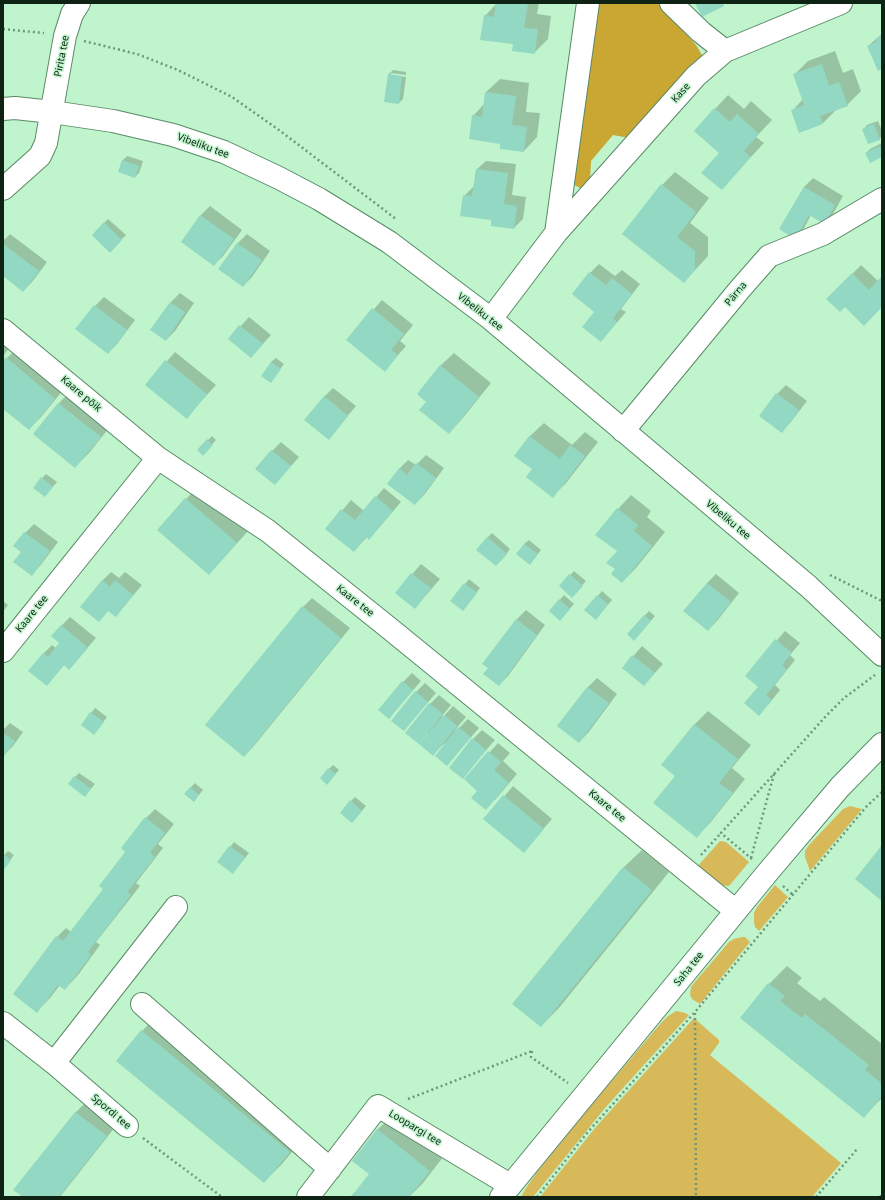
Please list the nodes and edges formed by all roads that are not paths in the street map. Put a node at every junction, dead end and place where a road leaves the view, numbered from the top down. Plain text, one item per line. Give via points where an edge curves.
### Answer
1 (79, 3) edge
2 (588, 3) edge
3 (671, 3) edge
4 (841, 3) edge
5 (725, 51) junction
6 (3, 109) edge
7 (52, 112) junction
8 (3, 189) edge
9 (882, 199) edge
10 (556, 233) junction
11 (491, 319) junction
12 (3, 330) edge
13 (623, 431) junction
14 (158, 458) junction
15 (3, 650) edge
16 (879, 664) edge
17 (882, 744) edge
18 (176, 907) dead end
19 (736, 911) junction
20 (142, 1004) dead end
21 (3, 1023) edge
22 (54, 1063) junction
23 (127, 1126) road end
24 (330, 1169) junction
25 (505, 1191) edge
26 (308, 1197) edge

1 - 7 street, Pirita tee via 72,14 65,36
2 - 10 street, Kase
3 - 5 street via 700,32
4 - 5 street, Kase
5 - 10 street, Kase via 696,76
6 - 7 street, Vibeliku tee
7 - 8 street via 46,143 40,156
7 - 11 street, Vibeliku tee via 113,121 224,152 319,199 389,242
9 - 13 street, Pärna via 823,234 769,256
10 - 11 street, Kase
11 - 13 street, Vibeliku tee
12 - 14 street, Kaare põik
13 - 16 street, Vibeliku tee via 808,586
14 - 15 street, Kaare tee
14 - 19 street, Kaare tee via 268,532
17 - 19 street, Saha tee via 840,787
18 - 22 street
19 - 25 street, Saha tee
20 - 24 street
21 - 22 street, Spordi tee
22 - 23 street, Spordi tee
24 - 25 street, Loopargi tee via 378,1106
24 - 26 street, Loopargi tee

